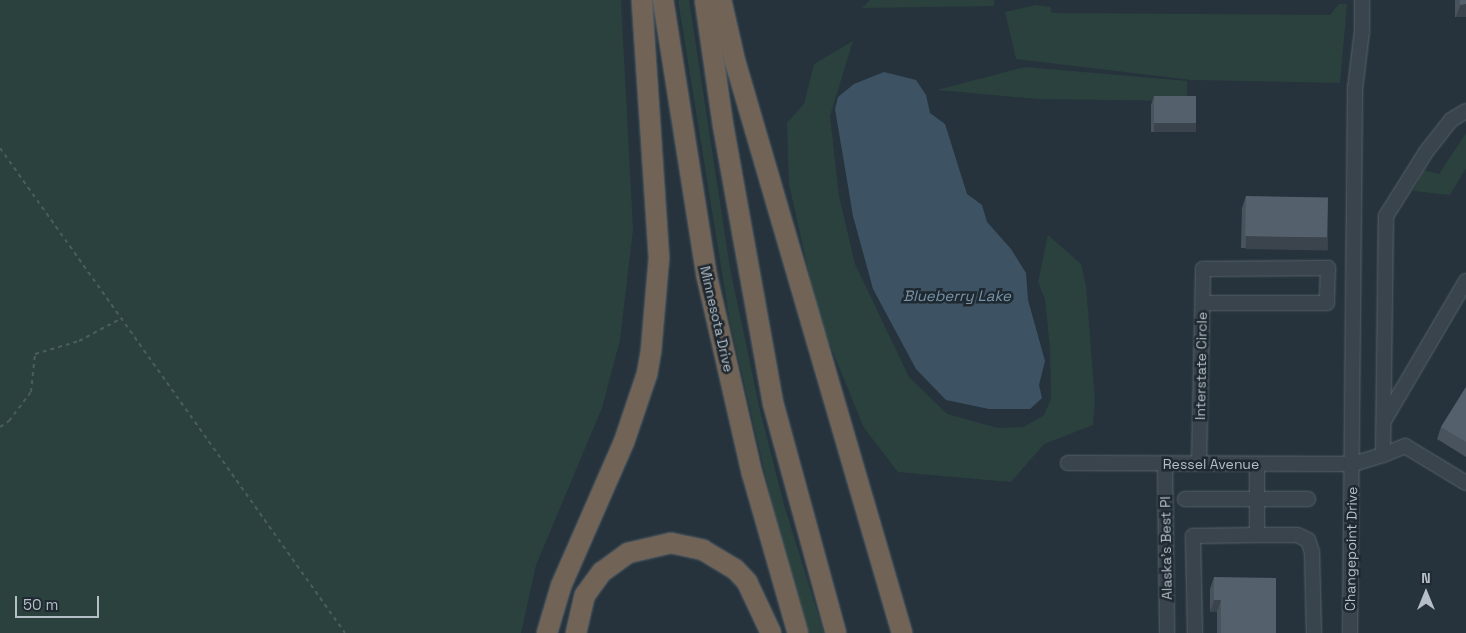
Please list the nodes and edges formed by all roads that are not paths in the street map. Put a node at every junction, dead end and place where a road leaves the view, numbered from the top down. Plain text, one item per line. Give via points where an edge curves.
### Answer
1 (642, 0) edge
2 (663, 0) edge
3 (705, 0) edge
4 (721, 0) edge
5 (1362, 0) edge
6 (1466, 112) edge
7 (1466, 281) edge
8 (1462, 299) edge
9 (1203, 303) junction
10 (1385, 420) junction
11 (1383, 455) junction
12 (1068, 463) dead end
13 (1165, 464) junction
14 (1199, 464) junction
15 (1257, 464) junction
16 (1353, 464) junction
17 (1466, 483) edge
18 (1185, 499) dead end
19 (1258, 499) junction
20 (1308, 499) dead end
21 (1257, 536) junction
22 (547, 633) edge
23 (576, 633) edge
24 (771, 633) edge
25 (798, 633) edge
26 (836, 633) edge
27 (902, 633) edge
28 (1167, 633) edge
29 (1194, 633) edge
30 (1314, 633) edge
31 (1350, 633) edge

1 - 22 highway via 659,258 650,358 624,442 561,586
2 - 25 highway, Minnesota Drive via 707,277 752,473
3 - 26 highway via 750,285 773,403
4 - 27 highway via 735,61
5 - 16 street, Changepoint Drive via 1355,89
6 - 10 street via 1451,120 1426,152 1386,216
7 - 8 street
8 - 10 street
9 - 9 street, Interstate Circle via 1203,269 1328,268 1327,303
9 - 14 street, Interstate Circle
10 - 11 street
11 - 16 street, Ressel Avenue
11 - 17 street, Ressel Avenue via 1405,446
12 - 13 street, Ressel Avenue
13 - 14 street, Ressel Avenue
13 - 28 street, Alaska's Best PI
14 - 15 street, Ressel Avenue
15 - 16 street, Ressel Avenue
15 - 19 street
16 - 31 street, Changepoint Drive
18 - 19 street
19 - 20 street
19 - 21 street
21 - 29 street via 1193,536
21 - 30 street via 1297,536 1308,540 1312,552
23 - 24 highway via 585,595 602,572 628,553 671,543 703,550 735,569 747,582

